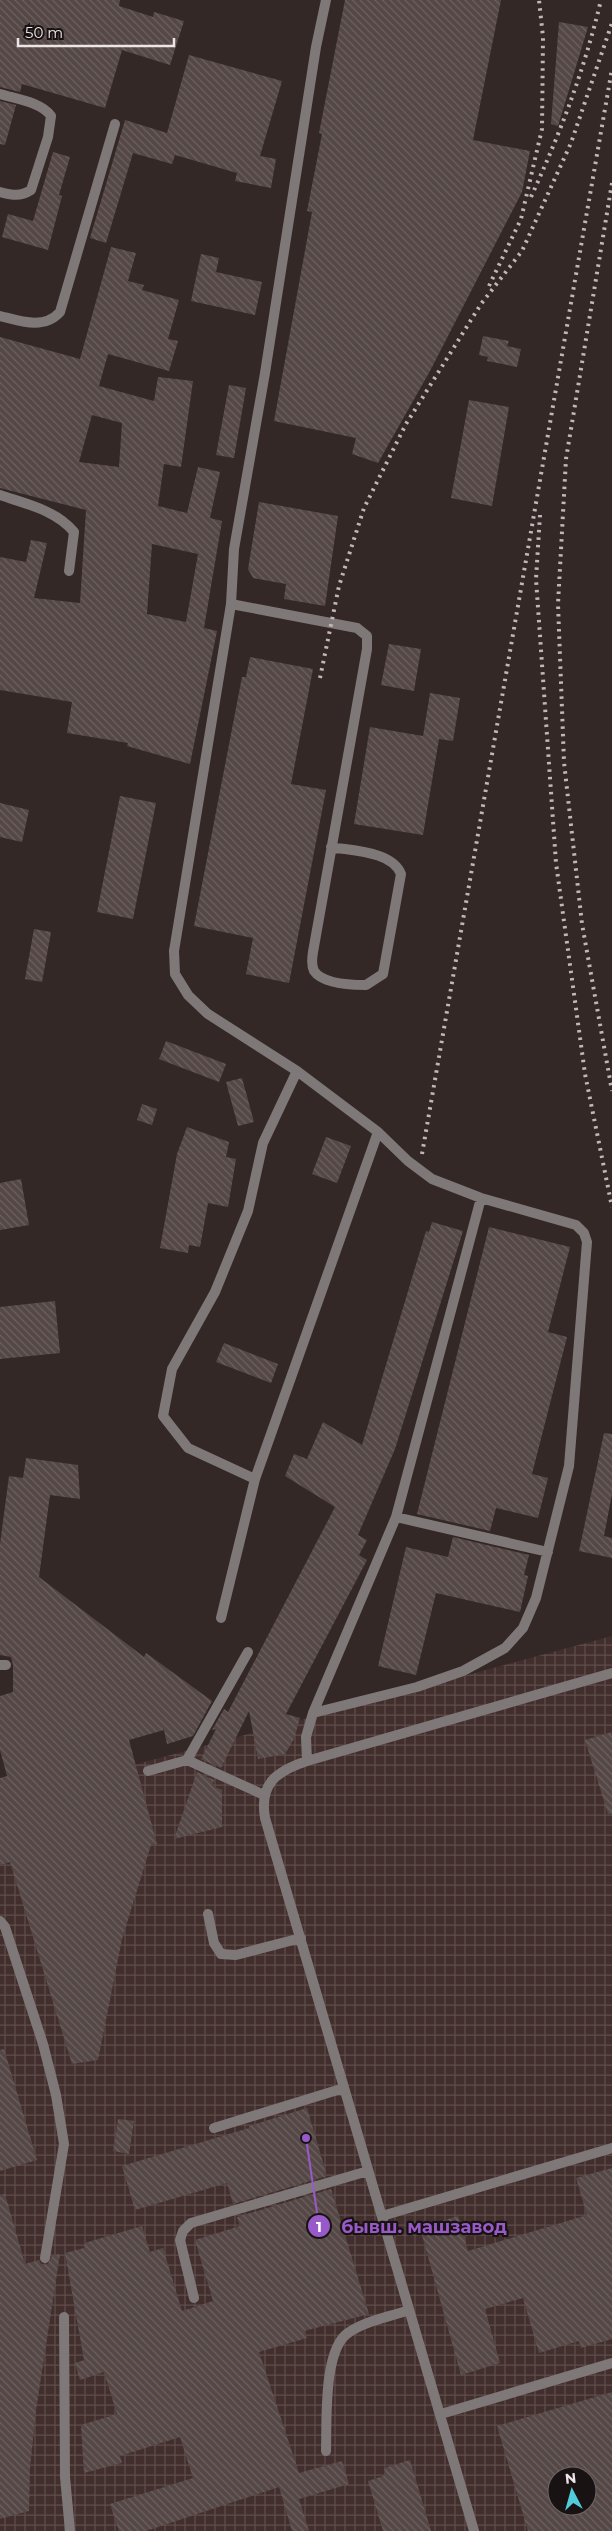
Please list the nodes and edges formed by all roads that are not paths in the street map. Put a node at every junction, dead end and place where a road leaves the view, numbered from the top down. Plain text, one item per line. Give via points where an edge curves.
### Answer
1 (326, 0) edge
2 (0, 94) edge
3 (115, 124) dead end
4 (0, 192) edge
5 (0, 316) edge
6 (0, 495) edge
7 (69, 571) dead end
8 (231, 604) junction
9 (331, 847) junction
10 (297, 1072) junction
11 (378, 1132) junction
12 (481, 1198) junction
13 (255, 1479) junction
14 (396, 1518) junction
15 (548, 1552) junction
16 (221, 1618) dead end
17 (248, 1652) dead end
18 (612, 1673) edge
19 (313, 1713) junction
20 (188, 1760) junction
21 (307, 1761) junction
22 (148, 1771) dead end
23 (264, 1795) junction
24 (208, 1914) dead end
25 (0, 1921) edge
26 (301, 1938) junction
27 (344, 2088) junction
28 (214, 2128) dead end
29 (612, 2148) edge
30 (368, 2171) junction
31 (382, 2216) junction
32 (44, 2258) dead end
33 (194, 2298) dead end
34 (409, 2310) junction
35 (64, 2317) dead end
36 (612, 2363) edge
37 (441, 2414) junction
38 (326, 2450) dead end
39 (70, 2531) edge
40 (474, 2531) edge

1 - 8 street via 234,549
2 - 4 street via 38,106 51,116 48,137 31,190 13,196
3 - 5 street via 60,312 54,319 41,323
6 - 7 street via 65,521 74,532
8 - 9 street via 357,628 367,636
8 - 10 street via 174,952 175,974 188,995 208,1014
9 - 9 street via 313,952 314,970 320,977 333,981 366,985 383,974 401,874 398,867 384,857
10 - 11 street
10 - 13 street via 263,1143 248,1211 215,1292 172,1369 163,1416 188,1448
11 - 12 street via 432,1179
11 - 13 street
12 - 14 street
12 - 15 street via 576,1225 587,1242 569,1466
13 - 16 street
14 - 15 street
14 - 19 street
15 - 19 street via 536,1598 523,1628 504,1648 463,1671 426,1684
17 - 20 street
18 - 21 street
19 - 21 street via 306,1737
20 - 22 street
20 - 23 street
21 - 23 street via 278,1774
23 - 26 street via 265,1818
24 - 26 street via 214,1943 221,1954 236,1955
25 - 32 street via 5,1927 43,2044 64,2144
26 - 27 street
27 - 28 street
27 - 30 street
29 - 31 street
30 - 31 street
30 - 33 street via 191,2223 182,2231 180,2240
31 - 34 street
34 - 37 street
34 - 38 street via 361,2326 347,2333 338,2343 330,2374
35 - 39 street via 65,2476
36 - 37 street
37 - 40 street

